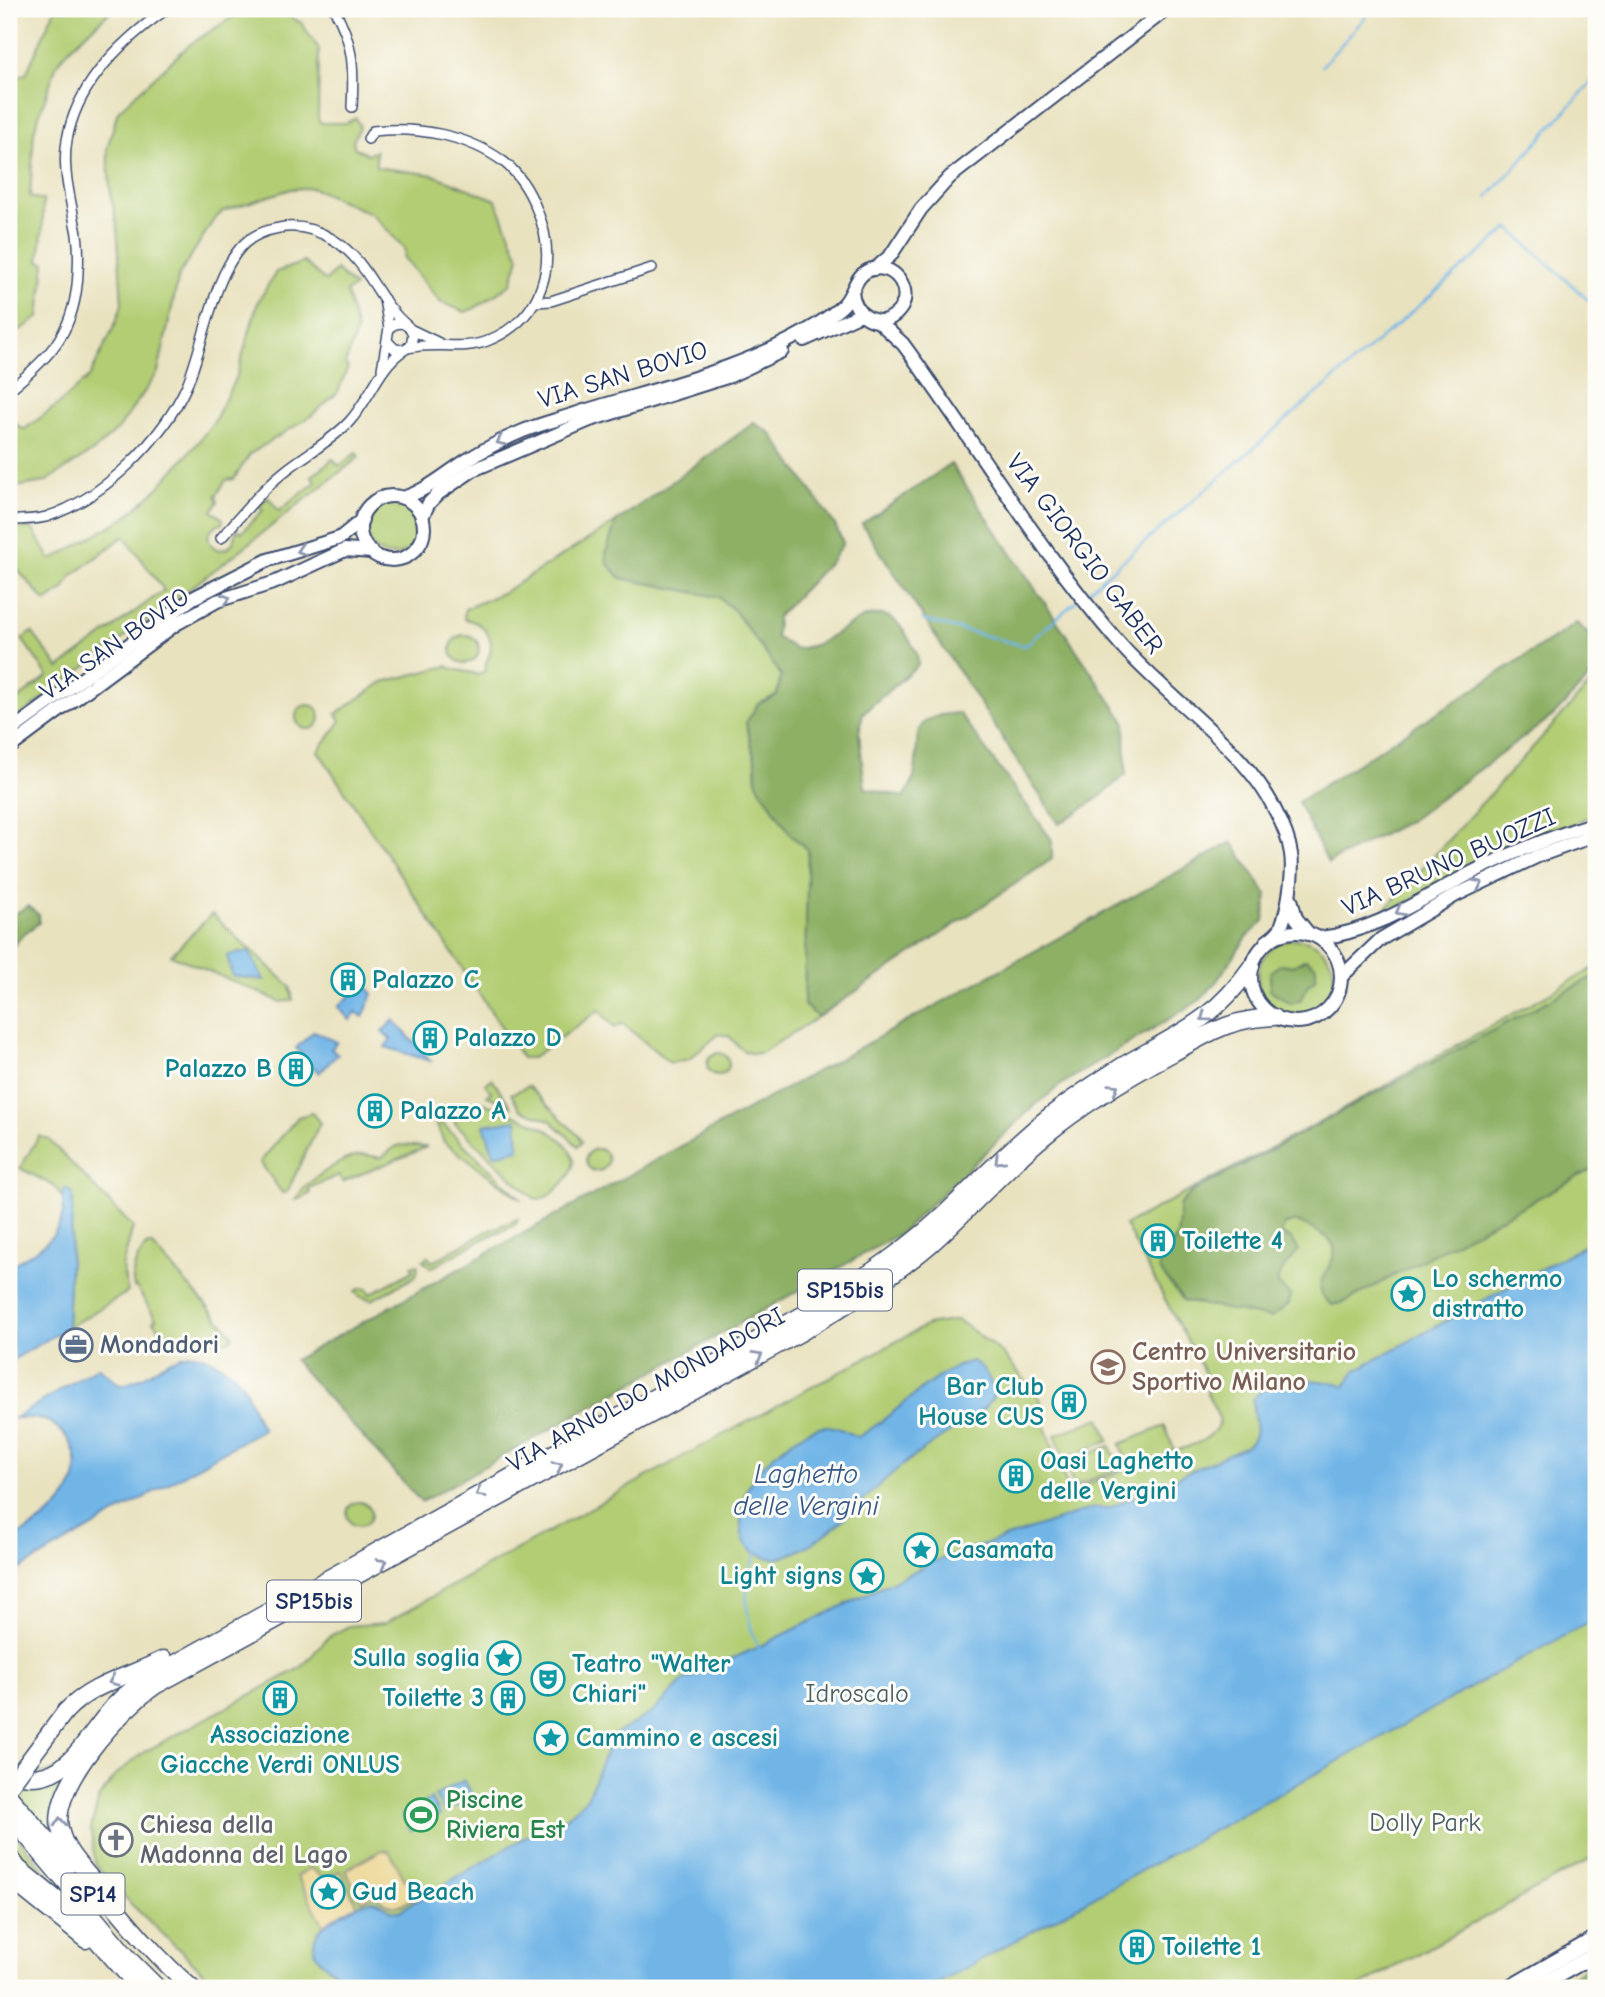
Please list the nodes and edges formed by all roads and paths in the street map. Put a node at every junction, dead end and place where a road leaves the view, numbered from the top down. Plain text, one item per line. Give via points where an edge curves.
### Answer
1 (167, 9) edge
2 (334, 9) edge
3 (1167, 9) edge
4 (352, 107) dead end
5 (368, 139) dead end
6 (900, 244) junction
7 (652, 268) dead end
8 (875, 268) junction
9 (899, 278) junction
10 (852, 291) junction
11 (383, 298) junction
12 (535, 302) junction
13 (861, 314) junction
14 (897, 314) junction
15 (878, 321) junction
16 (409, 327) junction
17 (389, 328) junction
18 (387, 341) junction
19 (441, 344) junction
20 (903, 344) junction
21 (406, 349) junction
22 (381, 373) junction
23 (9, 390) edge
24 (403, 498) junction
25 (422, 517) junction
26 (9, 520) edge
27 (362, 520) junction
28 (221, 538) dead end
29 (372, 552) junction
30 (9, 732) edge
31 (9, 748) edge
32 (1596, 823) edge
33 (1596, 835) edge
34 (1289, 888) junction
35 (1314, 936) junction
36 (1266, 942) junction
37 (1251, 967) junction
38 (1341, 977) junction
39 (1274, 1017) junction
40 (221, 1637) junction
41 (9, 1773) edge
42 (9, 1787) edge
43 (9, 1796) edge
44 (9, 1815) edge
45 (9, 1856) edge
46 (9, 1878) edge
47 (1596, 1938) edge
48 (1596, 1954) edge
49 (139, 1988) edge
50 (158, 1988) edge
51 (181, 1988) edge
52 (192, 1988) edge
53 (1509, 1988) edge
54 (1536, 1988) edge

1 - 23 street via 103,64 78,107 67,139 65,164 79,254 76,304 60,341
2 - 4 street via 352,50
3 - 6 main road via 956,172 921,209
5 - 12 street via 373,131 397,128 444,135 487,152 512,169 533,200 548,244
6 - 8 main road, VIA SAN BOVIO
6 - 9 main road
7 - 12 street via 551,301
8 - 9 main road
8 - 10 main road, VIA SAN BOVIO via 860,276
9 - 14 main road via 905,295
10 - 13 main road
10 -> 24 main road, VIA SAN BOVIO via 831,315 780,343 724,368 526,430 482,450 431,487
11 - 16 street
11 - 17 street
11 - 26 street via 363,265 321,233 293,226 252,238 232,260 186,386 147,446 101,486 62,509 43,517
12 - 19 street via 513,325 488,341
13 - 15 main road
13 - 25 main road, VIA SAN BOVIO via 730,376 590,420 473,470 439,493
14 - 15 main road
14 - 20 main road, VIA GIORGIO GABER
15 - 20 main road, VIA GIORGIO GABER
16 - 17 street via 399,323
16 - 19 street
16 - 21 street via 413,338
17 - 18 street
18 - 21 street via 395,349
18 - 22 street
19 - 21 street
20 - 34 main road, VIA GIORGIO GABER via 1119,643 1247,768 1268,796 1290,850
21 - 22 street
22 - 28 street via 350,422 276,479
24 - 25 main road
24 - 27 main road, VIA SAN BOVIO via 378,500
25 - 29 main road, VIA SAN BOVIO via 423,535 412,553 389,560
27 - 29 main road via 362,535
27 -> 30 main road, VIA SAN BOVIO via 340,538 268,560 193,598
31 -> 29 main road, VIA SAN BOVIO via 177,624 217,601 276,582 345,550
32 -> 35 main road, VIA BRUNO BUOZZI via 1513,853 1368,928 1340,936
38 -> 33 main road, VIA BRUNO BUOZZI / SP15bis via 1381,940 1456,895 1538,856
34 - 35 main road, VIA GIORGIO GABER via 1296,918
34 - 36 main road, VIA GIORGIO GABER via 1281,927
35 - 36 main road via 1289,932
35 - 38 main road via 1336,957
36 - 37 main road, SP15bis
37 - 39 main road via 1254,996
37 -> 40 highway, VIA ARNOLDO MONDADORI / SP15bis via 1215,1010 1072,1099 923,1233 847,1289
38 - 39 main road, SP15bis via 1334,1002 1319,1016 1294,1023
52 -> 39 highway, VIA ARNOLDO MONDADORI / SP15bis via 139,1937 64,1841 59,1819 63,1797 118,1717 151,1689 802,1332 907,1264 1044,1136 1086,1104 1229,1023
40 - 41 highway, SP15bis via 129,1691 64,1767 36,1778
40 -> 42 highway, SP15bis, bridge via 187,1647 79,1698
43 - 51 highway, SP14 via 131,1939
44 - 50 highway, SP14
45 - 49 highway via 71,1911
46 - 49 highway, SP14
47 - 53 main road
48 - 54 main road

